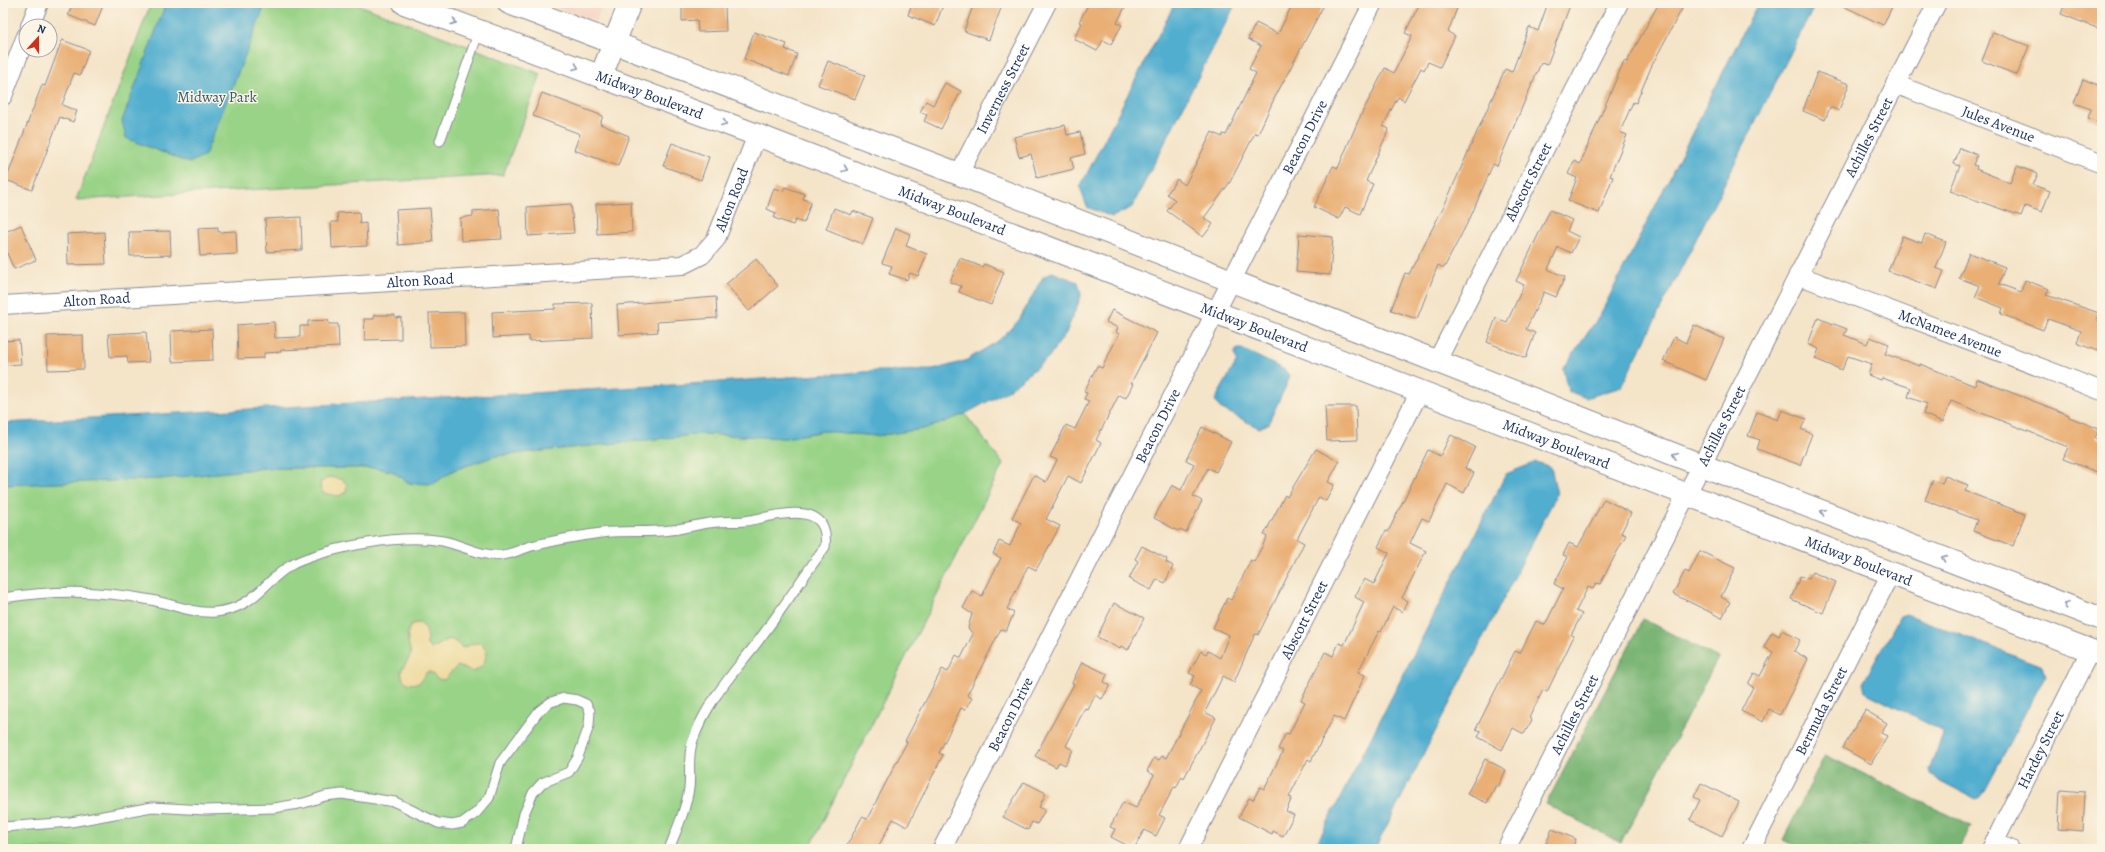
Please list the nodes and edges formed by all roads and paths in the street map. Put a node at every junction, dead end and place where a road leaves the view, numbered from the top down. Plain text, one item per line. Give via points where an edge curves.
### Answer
1 (39, 3) edge
2 (404, 3) edge
3 (509, 3) edge
4 (630, 3) edge
5 (1047, 3) edge
6 (1373, 3) edge
7 (1619, 3) edge
8 (1937, 3) edge
9 (33, 18) edge
10 (479, 31) junction
11 (614, 43) junction
12 (18, 57) edge
13 (601, 76) junction
14 (1895, 84) junction
15 (3, 96) edge
16 (757, 135) junction
17 (440, 140) dead end
18 (2102, 164) edge
19 (959, 174) junction
20 (1798, 275) junction
21 (1231, 281) junction
22 (3, 305) edge
23 (1216, 312) junction
24 (1437, 361) junction
25 (1420, 391) junction
26 (2102, 391) edge
27 (1701, 465) junction
28 (1686, 494) junction
29 (1891, 573) junction
30 (3, 598) edge
31 (2102, 619) edge
32 (2096, 653) edge
33 (3, 827) edge
34 (1998, 847) edge
35 (516, 849) edge
36 (669, 849) edge
37 (942, 849) edge
38 (1188, 849) edge
39 (1506, 849) edge
40 (1751, 849) edge

1 - 9 street
2 -> 10 street, Midway Boulevard
3 - 11 street
4 - 11 street
5 - 19 street, Inverness Street
6 - 21 street, Beacon Drive
7 - 24 street, Abscott Street
8 - 14 street, Achilles Street
10 -> 13 street, Midway Boulevard
10 - 17 lane
11 - 13 street
11 - 19 street
12 - 15 street
13 -> 16 street, Midway Boulevard
14 - 18 street, Jules Avenue
14 - 20 street, Achilles Street
16 - 22 street, Alton Road via 716,239 702,256 682,265
16 -> 23 street, Midway Boulevard
19 - 21 street
20 - 26 street, McNamee Avenue
20 - 27 street, Achilles Street
21 - 23 street, Beacon Drive
21 - 24 street
23 - 25 street, Midway Boulevard
23 - 37 street, Beacon Drive
27 -> 24 street
25 - 28 street, Midway Boulevard
25 - 38 street, Abscott Street
27 - 28 street, Achilles Street
31 -> 27 street
28 - 29 street, Midway Boulevard
28 - 39 street, Achilles Street
29 - 32 street, Midway Boulevard
29 - 40 street, Bermuda Street
30 - 36 lane via 53,591 87,592 152,600 190,610 213,612 235,609 255,596 289,566 301,560 367,543 419,539 441,541 481,553 501,555 535,545 602,533 671,530 718,522 760,519 785,513 802,513 814,517 823,526 826,536 825,547 756,643 727,678 705,715 693,740 689,757 689,788
32 - 34 street, Hardey Street
33 - 35 lane via 71,822 152,807 205,810 274,808 342,794 395,802 438,823 462,823 476,813 489,798 500,763 539,711 551,702 564,698 586,704 590,711 589,726 578,758 569,772 542,783 533,793 524,814

